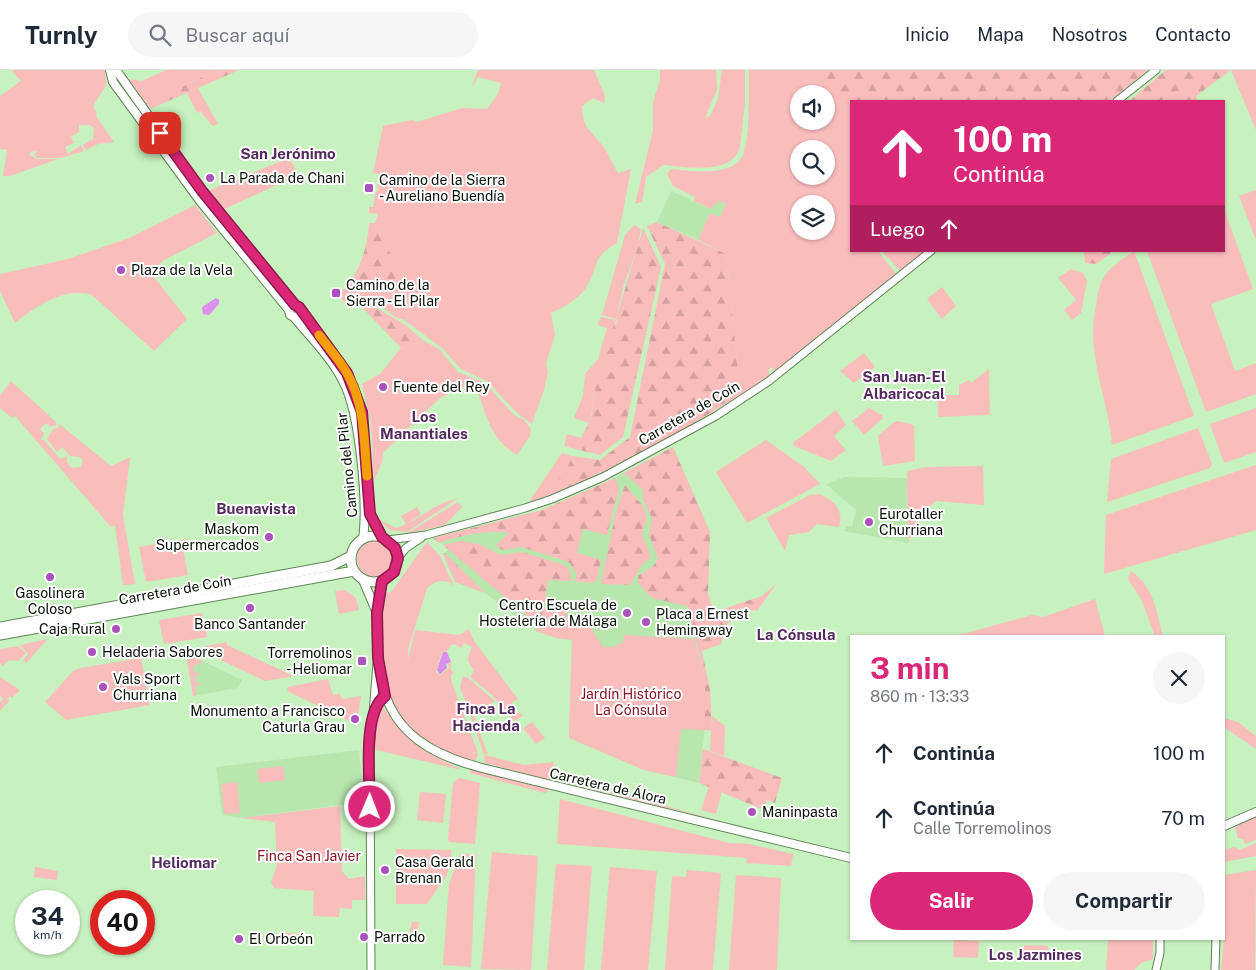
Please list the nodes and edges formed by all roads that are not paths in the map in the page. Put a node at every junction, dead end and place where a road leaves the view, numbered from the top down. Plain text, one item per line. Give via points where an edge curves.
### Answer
1 (110, 70) edge
2 (116, 70) edge
3 (1156, 70) edge
4 (1118, 100) edge
5 (930, 252) edge
6 (292, 308) junction
7 (301, 312) junction
8 (294, 317) junction
9 (426, 535) junction
10 (363, 539) junction
11 (385, 539) junction
12 (351, 556) junction
13 (398, 558) junction
14 (354, 571) junction
15 (363, 580) junction
16 (382, 581) junction
17 (377, 613) junction
18 (0, 627) edge
19 (0, 635) edge
20 (378, 658) junction
21 (385, 696) junction
22 (372, 717) junction
23 (1256, 812) edge
24 (1225, 826) edge
25 (850, 858) edge
26 (1160, 940) edge
27 (1216, 940) edge
28 (370, 970) edge
29 (1156, 970) edge
30 (1215, 970) edge

1 - 6 main road via 113,82 200,201
2 - 6 main road via 202,191
3 - 4 street
5 - 9 street, Carretera de Coín via 769,381 688,432 552,500
6 - 7 main road via 299,307
6 - 8 main road via 290,315
7 - 8 main road
7 - 11 main road, Camino del Pilar via 340,362 356,393 362,412 370,514
8 - 10 main road, Camino del Pilar via 335,367 351,397 358,441 365,524
9 - 11 street, Carretera de Coín
9 - 13 street, Carretera de Coín via 406,548
10 - 11 main road via 376,536
10 - 12 main road
11 - 13 main road via 395,548
12 - 14 main road
12 - 18 main road via 332,566
13 - 16 main road via 394,572
14 - 15 main road
14 - 19 main road, Carretera de Coín
15 - 16 main road
15 - 17 main road
16 - 17 main road
17 - 20 main road, Carretera de Álora
20 - 21 main road, Carretera de Álora
20 - 22 street
21 - 22 street via 378,701
21 - 25 main road, Carretera de Álora via 410,734 457,762
22 - 28 street
23 - 24 main road
26 - 29 street
27 - 30 street

